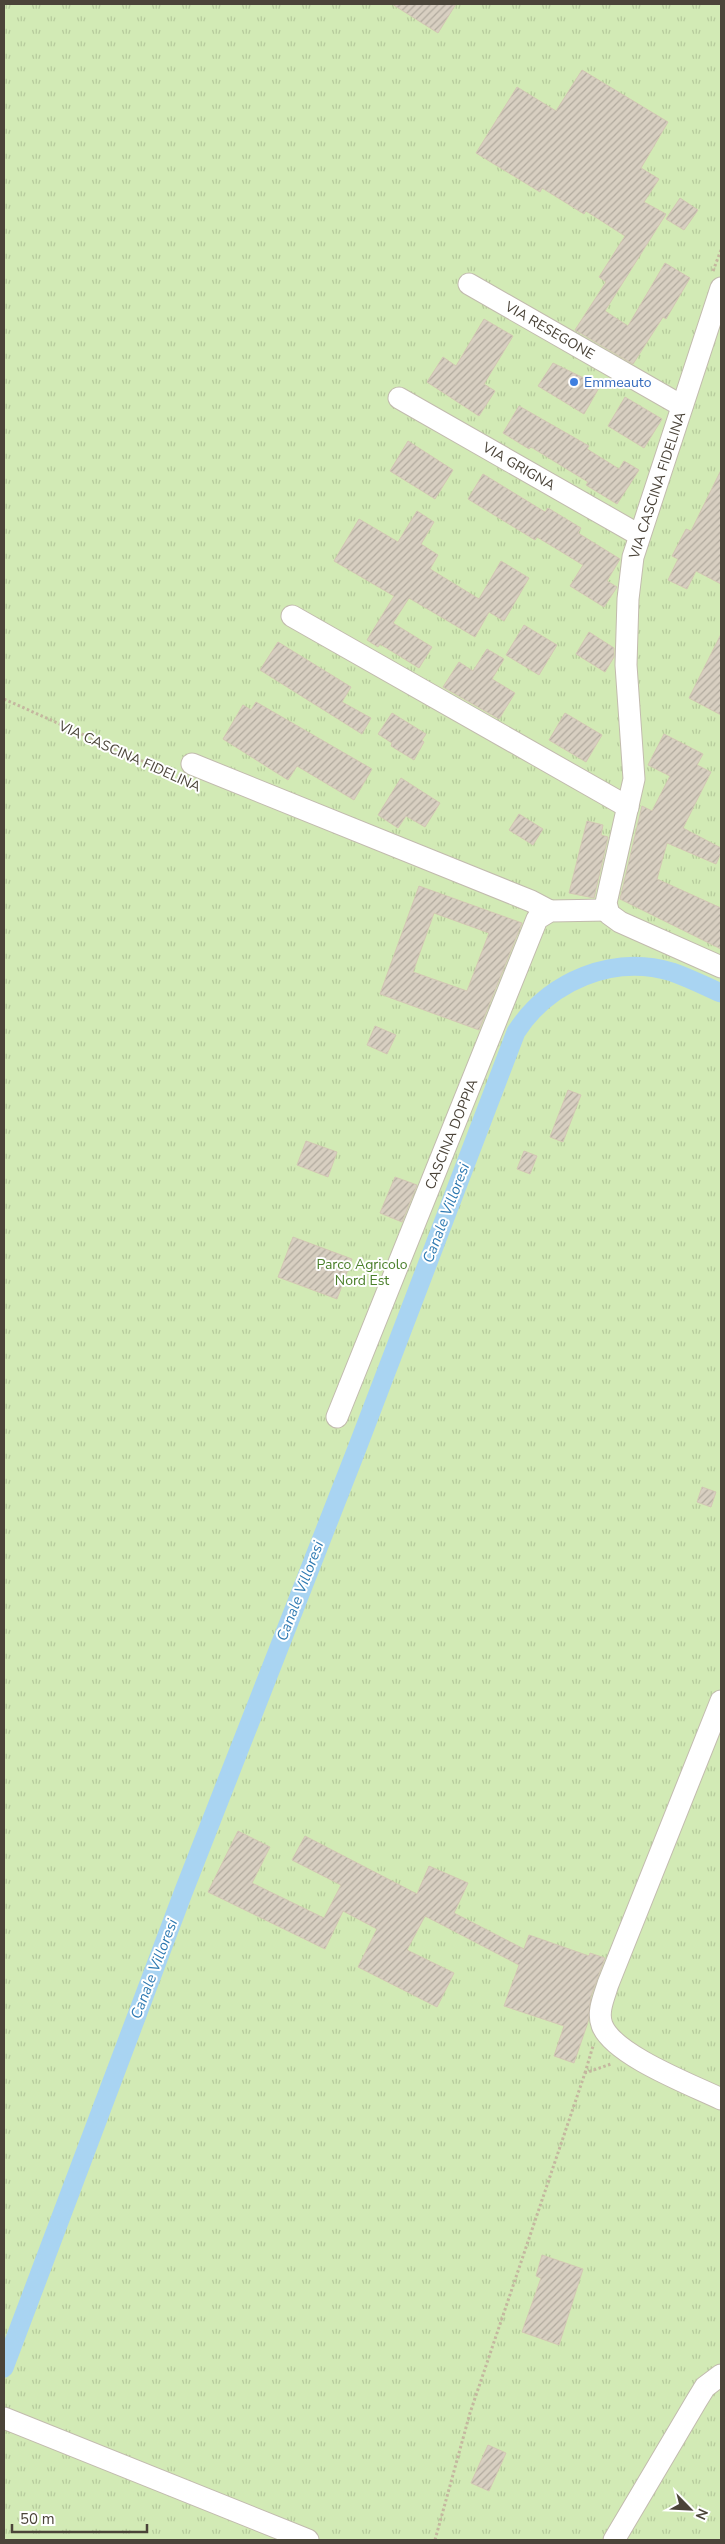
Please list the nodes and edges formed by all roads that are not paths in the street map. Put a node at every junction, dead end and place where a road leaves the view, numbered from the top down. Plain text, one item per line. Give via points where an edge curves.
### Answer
1 (469, 284) dead end
2 (721, 288) edge
3 (399, 398) dead end
4 (682, 406) junction
5 (639, 535) junction
6 (292, 616) dead end
7 (189, 772) road end
8 (628, 807) junction
9 (607, 910) junction
10 (550, 911) junction
11 (721, 967) edge
12 (337, 1417) dead end
13 (721, 1701) edge
14 (721, 2099) edge
15 (721, 2375) edge
16 (4, 2418) edge
17 (308, 2540) edge
18 (614, 2540) edge

1 - 4 street, VIA RESEGONE
2 - 4 street, VIA CASCINA FIDELINA
3 - 5 street, VIA GRIGNA
4 - 5 street, VIA CASCINA FIDELINA
5 - 8 street, VIA CASCINA FIDELINA via 630,572 626,628 634,779
6 - 8 street
7 - 10 street via 531,901
8 - 9 street, VIA CASCINA FIDELINA via 607,896
9 - 10 street
9 - 11 street via 620,922
10 - 12 street, CASCINA DOPPIA via 537,919
13 - 14 street via 608,1984 601,2019 606,2032 624,2050
15 - 18 street via 705,2387
16 - 17 street

